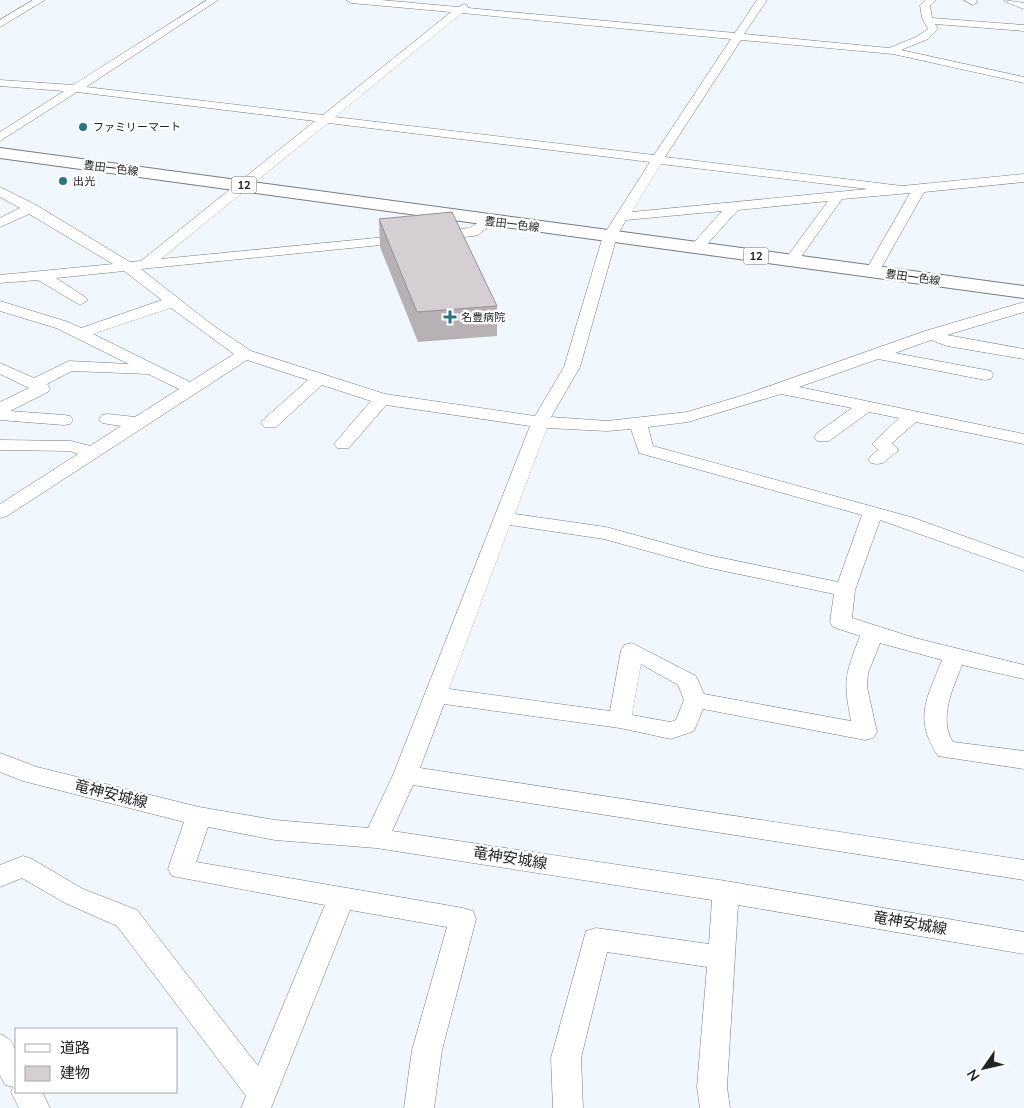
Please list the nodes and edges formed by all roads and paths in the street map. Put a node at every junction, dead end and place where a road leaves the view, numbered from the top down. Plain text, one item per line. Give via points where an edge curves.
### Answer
1 (40, 0) edge
2 (213, 0) edge
3 (351, 0) edge
4 (472, 0) edge
5 (762, 0) edge
6 (931, 0) edge
7 (1008, 0) edge
8 (1024, 6) edge
9 (459, 11) junction
10 (929, 21) junction
11 (0, 24) edge
12 (1023, 27) edge
13 (737, 37) junction
14 (893, 51) junction
15 (1024, 80) edge
16 (0, 83) edge
17 (78, 89) junction
18 (323, 118) junction
19 (0, 137) edge
20 (0, 153) edge
21 (659, 159) junction
22 (1024, 178) edge
23 (242, 185) junction
24 (919, 188) junction
25 (899, 189) junction
26 (0, 191) edge
27 (839, 195) junction
28 (734, 206) junction
29 (31, 208) junction
30 (620, 217) junction
31 (488, 221) junction
32 (0, 223) edge
33 (610, 236) junction
34 (696, 248) junction
35 (791, 261) junction
36 (147, 263) junction
37 (127, 266) junction
38 (872, 272) junction
39 (41, 275) junction
40 (0, 279) edge
41 (1024, 292) edge
42 (80, 300) dead end
43 (172, 302) junction
44 (0, 306) edge
45 (1024, 307) edge
46 (79, 334) junction
47 (931, 334) junction
48 (245, 354) junction
49 (876, 354) junction
50 (1024, 354) edge
51 (0, 368) edge
52 (154, 370) junction
53 (985, 375) dead end
54 (318, 380) junction
55 (34, 384) junction
56 (778, 388) junction
57 (192, 389) junction
58 (382, 399) junction
59 (866, 406) junction
60 (0, 409) edge
61 (0, 415) edge
62 (912, 416) junction
63 (108, 419) dead end
64 (64, 420) dead end
65 (540, 422) junction
66 (137, 423) junction
67 (270, 423) dead end
68 (638, 423) junction
69 (823, 437) dead end
70 (1024, 439) edge
71 (343, 444) dead end
72 (0, 445) edge
73 (93, 452) junction
74 (877, 459) dead end
75 (1, 510) edge
76 (873, 512) junction
77 (504, 518) junction
78 (1024, 565) edge
79 (845, 590) junction
80 (872, 634) junction
81 (956, 656) junction
82 (1024, 672) edge
83 (437, 695) junction
84 (696, 700) junction
85 (620, 720) junction
86 (1024, 760) edge
87 (0, 762) edge
88 (406, 775) junction
89 (198, 816) junction
90 (376, 838) junction
91 (1024, 870) edge
92 (0, 877) edge
93 (726, 892) junction
94 (342, 897) junction
95 (1024, 943) edge
96 (720, 957) junction
97 (0, 1046) edge
98 (15, 1073) edge
99 (27, 1093) edge
100 (259, 1100) edge
101 (35, 1108) edge
102 (419, 1108) edge
103 (568, 1108) edge
104 (715, 1108) edge

1 - 11 street
2 - 17 street
3 - 9 street
4 - 9 street
5 - 13 street
6 - 10 street via 925,5
7 - 8 street
9 - 13 street
9 - 18 street
10 - 12 street
10 - 14 street via 934,29 930,33
13 - 14 street
13 - 21 street
14 - 15 street
16 - 17 street
17 - 18 street
17 - 19 street
18 - 21 street
18 - 23 street
20 - 23 main road, 豊田一色線 / 12
21 - 25 street
21 - 30 street
22 - 24 street
23 - 31 main road, 豊田一色線 / 12
23 - 36 street
24 - 25 street
24 - 38 street
25 - 27 street
26 - 29 street
27 - 28 street
27 - 35 street
28 - 30 street
28 - 34 street
29 - 32 street
29 - 37 street
30 - 33 street
31 - 33 main road, 豊田一色線 / 12
31 - 36 street via 473,232
33 - 34 main road, 豊田一色線 / 12
33 - 65 street via 572,367
34 - 35 main road, 豊田一色線 / 12
35 - 38 main road, 豊田一色線 / 12
36 - 37 street
37 - 39 street
37 - 43 street
38 - 41 main road, 豊田一色線 / 12
39 - 40 street
39 - 42 street
43 - 46 street
43 - 48 street
44 - 46 street via 62,325
45 - 47 street
46 - 52 street
47 - 49 street
47 - 50 street via 946,341
48 - 54 street
48 - 57 street
49 - 53 street
49 - 56 street
51 - 55 street
52 - 55 street via 69,366
52 - 57 street
54 - 58 street
54 - 67 street
55 - 60 street via 42,388
56 - 59 street
56 - 68 street via 688,417
57 - 66 street
58 - 65 street
58 - 71 street
59 - 62 street
59 - 69 street
61 - 64 street
62 - 70 street
62 - 74 street via 881,444 890,450
63 - 66 street
65 - 68 street via 607,426
65 - 77 street
66 - 73 street
68 - 76 street via 645,449
72 - 73 street via 71,446
73 - 75 street
76 - 78 street
76 - 79 street
77 - 79 street via 606,533 705,561
77 - 83 street
79 - 80 street via 841,622
80 - 81 street
80 - 84 street via 857,673 856,687 865,732
81 - 82 street
81 - 86 street via 935,708 938,740 946,750
83 - 85 street
83 - 88 street
84 - 85 street via 686,724 671,732
84 - 85 street via 688,681 632,650
87 - 89 street, 竜神安城線 via 32,775
88 - 90 street
88 - 91 street
89 - 90 street, 竜神安城線 via 275,830
89 - 94 street via 182,869
90 - 93 street, 竜神安城線
92 - 100 street via 23,866 74,896 127,918
93 - 95 street, 竜神安城線
93 - 96 street
94 - 100 street
94 - 102 street via 463,919 427,1050
96 - 103 street via 596,939 566,1058
96 - 104 street via 712,1087
97 - 98 street
99 - 101 street

